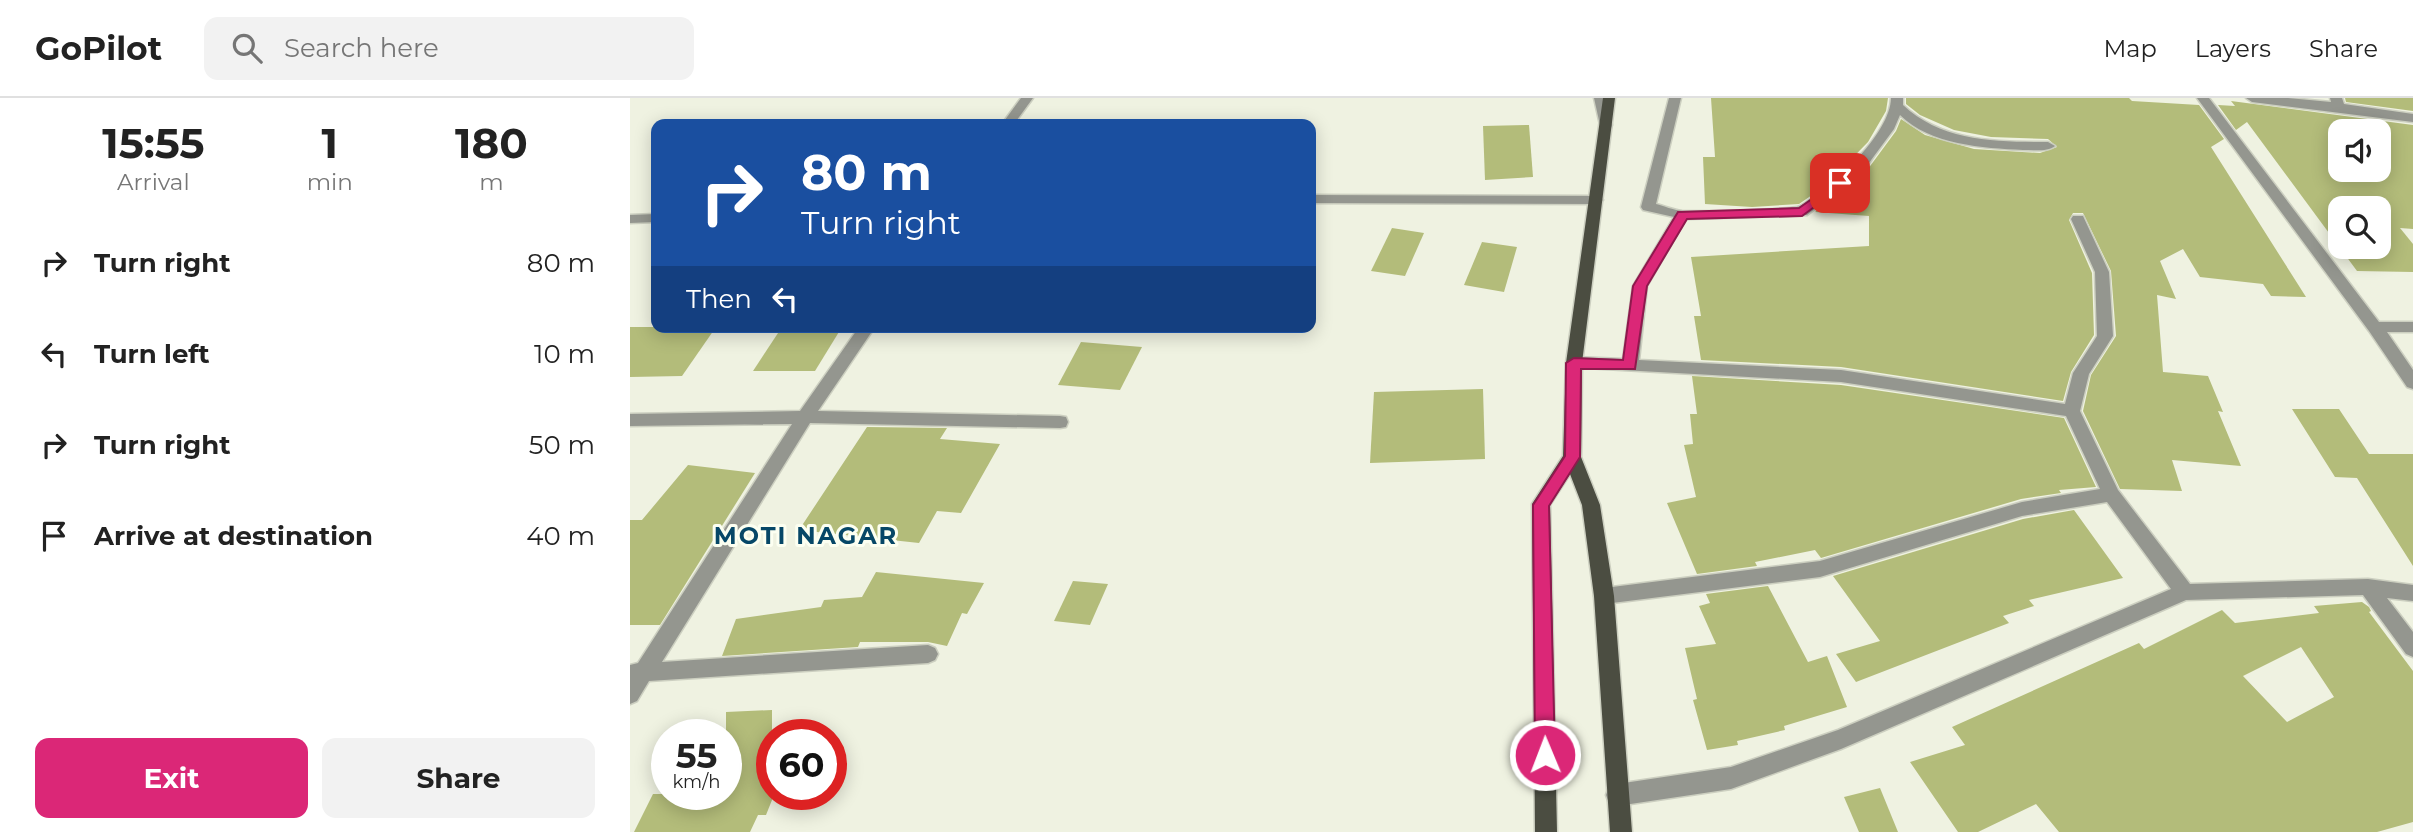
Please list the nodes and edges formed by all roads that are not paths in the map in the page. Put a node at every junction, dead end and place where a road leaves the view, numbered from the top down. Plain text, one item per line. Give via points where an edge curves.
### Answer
1 (1027, 98) edge
2 (1600, 98) edge
3 (1609, 98) edge
4 (1675, 98) edge
5 (2203, 98) edge
6 (2252, 98) edge
7 (1897, 102) edge
8 (2338, 102) edge
9 (2413, 118) edge
10 (1012, 119) edge
11 (1606, 125) junction
12 (2048, 146) dead end
13 (1316, 200) edge
14 (1596, 200) junction
15 (1682, 215) junction
16 (651, 218) edge
17 (630, 219) edge
18 (2078, 219) dead end
19 (2375, 327) junction
20 (2413, 327) edge
21 (863, 333) edge
22 (1574, 363) junction
23 (1630, 365) junction
24 (2413, 383) edge
25 (2072, 411) junction
26 (805, 417) junction
27 (630, 420) edge
28 (1060, 422) dead end
29 (1573, 457) junction
30 (2111, 494) junction
31 (2368, 587) junction
32 (2185, 592) junction
33 (2413, 593) edge
34 (1604, 596) junction
35 (2413, 648) edge
36 (928, 654) dead end
37 (636, 673) edge
38 (630, 694) edge
39 (1618, 795) junction
40 (1546, 832) edge
41 (1621, 832) edge

1 - 10 street
2 - 11 street
3 - 11 main road
4 - 15 street via 1648,207
5 - 19 street
6 - 8 street
7 - 12 street via 1916,123 1939,132 1974,141
7 - 15 street via 1888,129 1858,168 1802,212
8 - 9 street
11 - 14 main road
13 - 14 street
14 - 22 main road
15 - 23 street via 1640,286
16 - 17 street
18 - 25 street via 2102,272 2105,336 2081,373
19 - 20 street
19 - 24 street
21 - 26 street
22 - 23 street
22 - 29 main road
23 - 25 street via 1841,376
25 - 30 street
26 - 27 street
26 - 28 street
26 - 37 street
29 - 34 main road via 1591,505
29 - 40 main road via 1541,505
30 - 32 street
30 - 34 street via 2022,509 1821,569
31 - 32 street
31 - 33 street
31 - 35 street
32 - 39 street via 1829,743 1731,778
34 - 39 main road
36 - 37 street
37 - 38 street
39 - 41 main road

